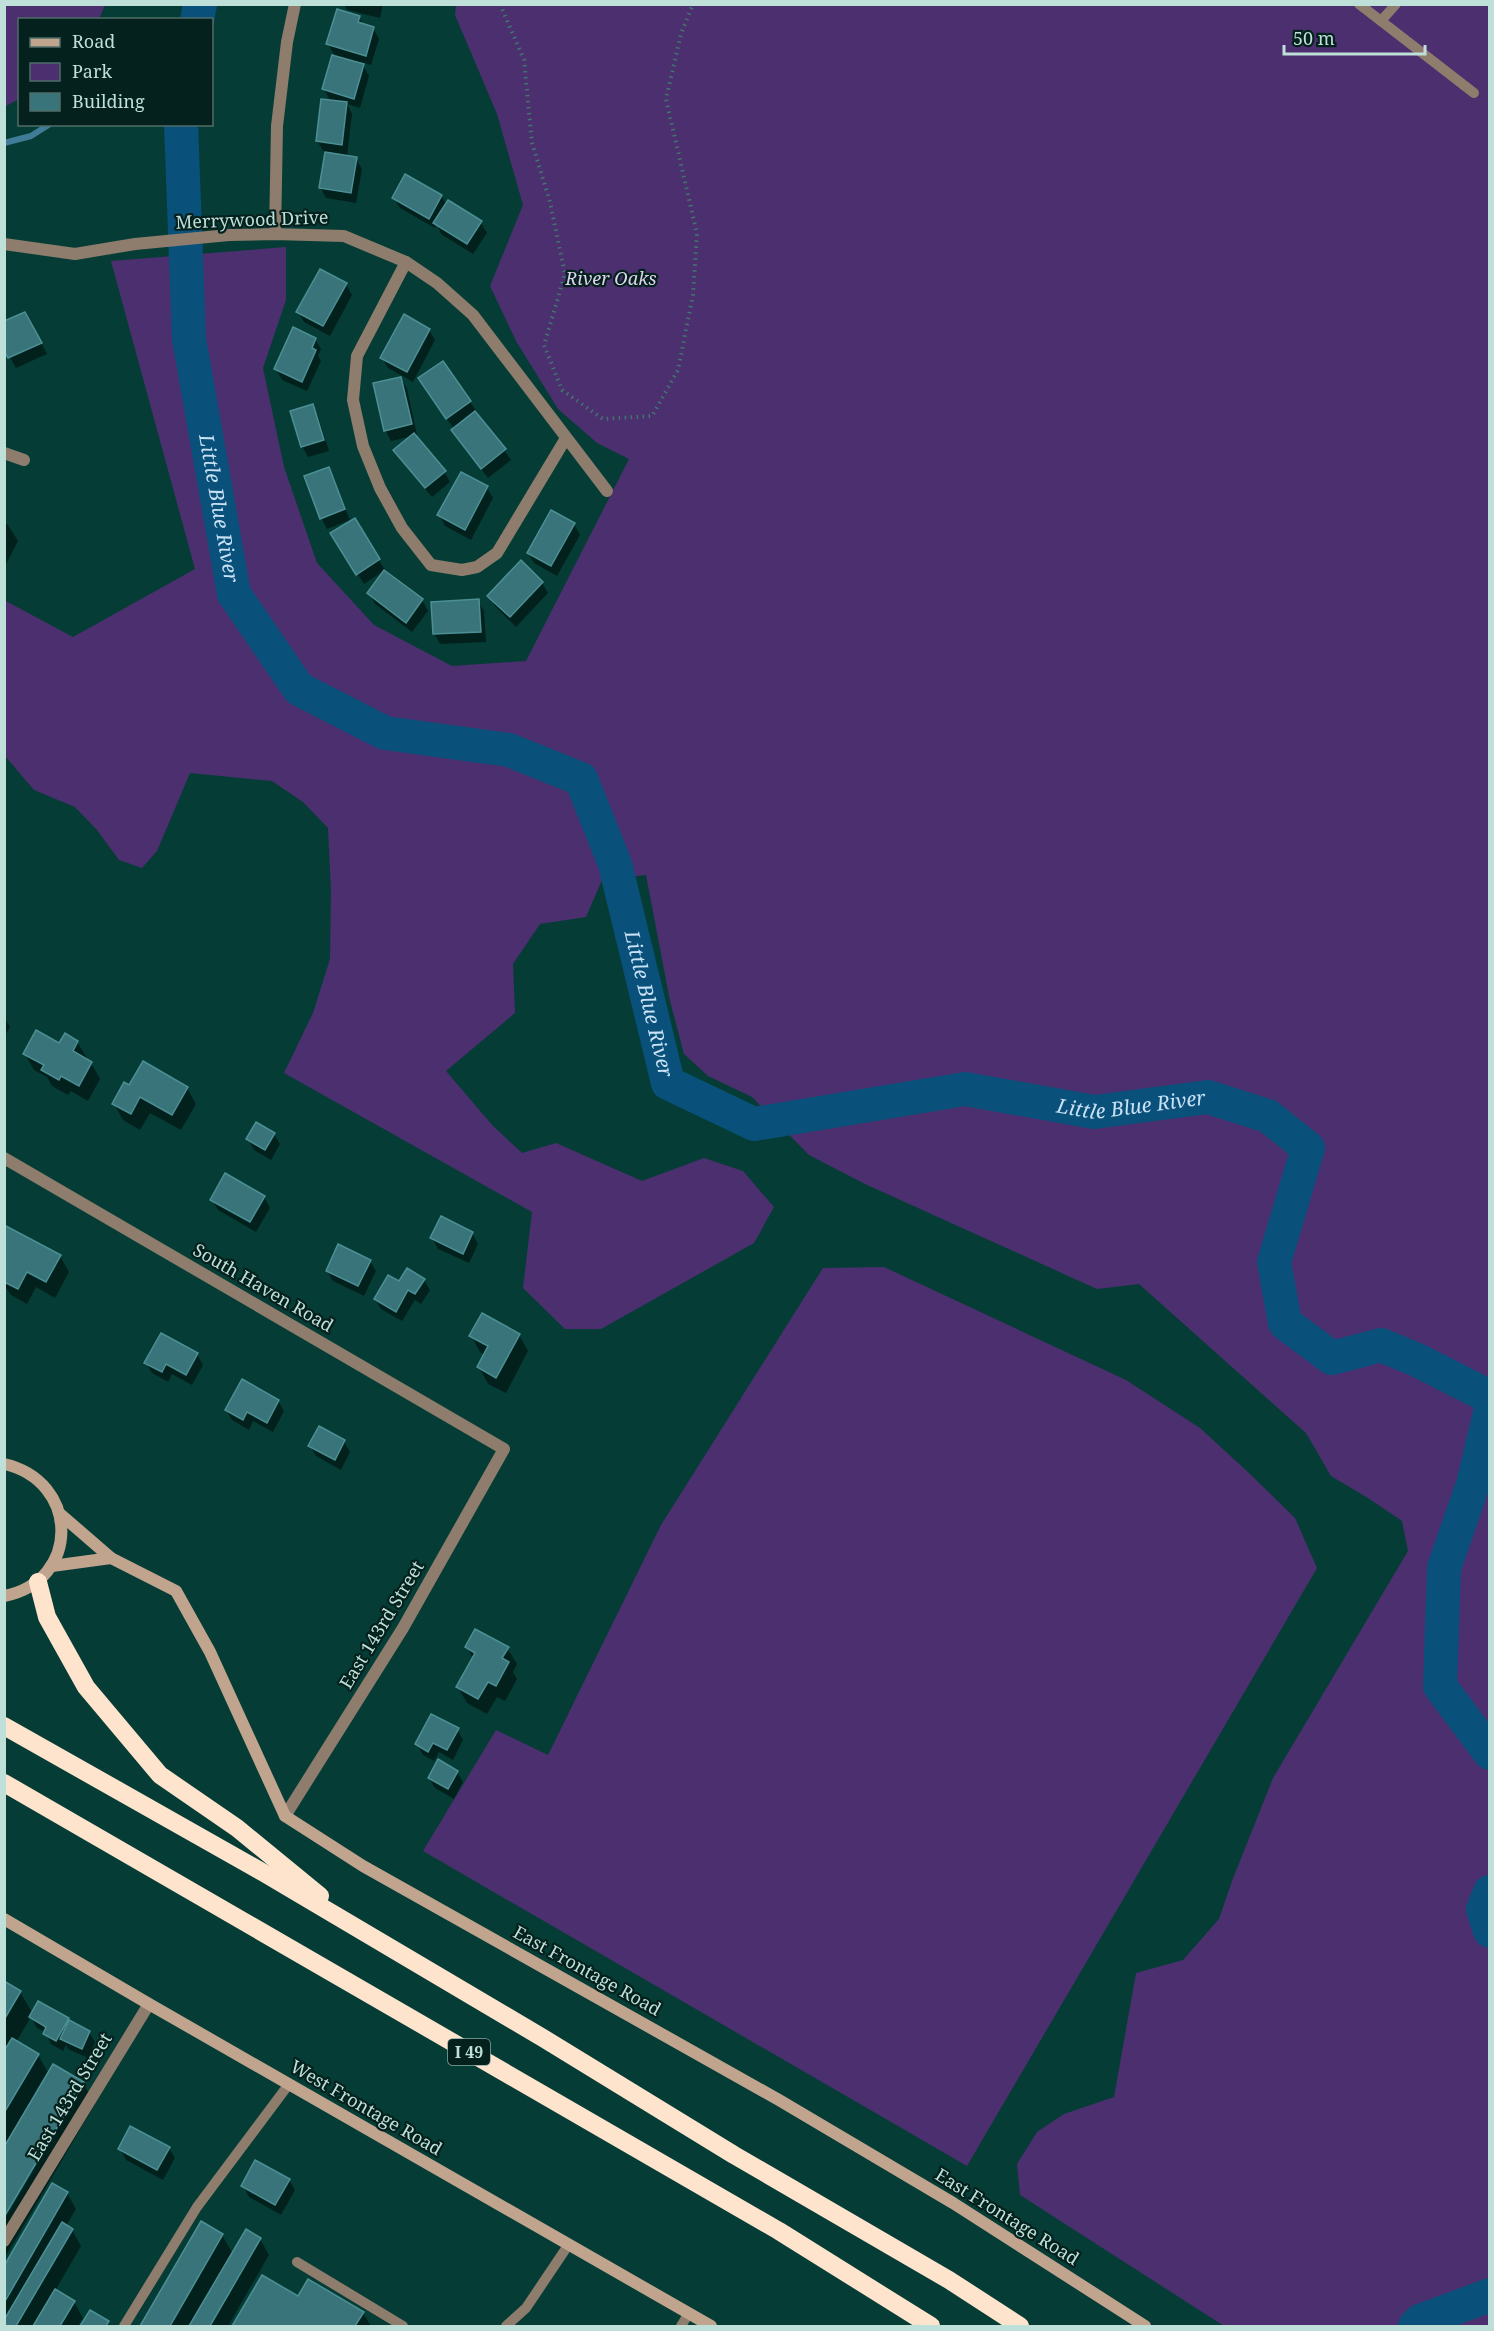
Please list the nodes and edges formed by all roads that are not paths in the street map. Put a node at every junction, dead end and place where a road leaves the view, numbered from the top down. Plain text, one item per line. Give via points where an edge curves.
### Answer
1 (295, 4) edge
2 (1359, 4) edge
3 (1396, 4) edge
4 (1381, 21) junction
5 (1474, 93) dead end
6 (275, 234) junction
7 (4, 244) edge
8 (406, 262) junction
9 (566, 438) junction
10 (4, 453) edge
11 (24, 460) dead end
12 (607, 491) dead end
13 (4, 1158) edge
14 (504, 1449) joint
15 (4, 1464) edge
16 (59, 1513) junction
17 (111, 1558) junction
18 (52, 1566) junction
19 (38, 1582) junction
20 (4, 1596) edge
21 (4, 1726) edge
22 (4, 1783) edge
23 (285, 1816) junction
24 (4, 1919) edge
25 (363, 1932) junction
26 (149, 2004) junction
27 (289, 2084) junction
28 (4, 2241) edge
29 (569, 2244) junction
30 (297, 2262) dead end
31 (689, 2313) junction
32 (124, 2326) edge
33 (403, 2326) edge
34 (506, 2326) edge
35 (681, 2326) edge
36 (711, 2326) edge
37 (931, 2326) edge
38 (1020, 2326) edge
39 (1145, 2326) edge

1 - 6 street via 277,126
2 - 4 lane
3 - 4 lane
4 - 5 lane
6 - 7 street, Merrywood Drive via 135,244 75,254
6 - 8 street, Merrywood Drive via 344,236
8 - 9 street, Merrywood Drive via 473,315
8 - 9 street via 357,356 353,400 363,446 380,488 402,528 431,565 462,570 477,567 497,553
9 - 12 street, Merrywood Drive
10 - 11 street
13 - 14 street, South Haven Road
14 - 23 street, East 143rd Street via 403,1628
15 - 16 street via 27,1471 45,1485
16 - 17 street
16 - 18 street via 60,1546
17 - 18 street
17 - 23 street via 176,1591 210,1653
18 - 19 street
19 - 20 street
19 - 25 highway via 47,1617 86,1687 160,1775 237,1828
21 - 25 highway
22 - 37 highway, I 49 via 779,2231
23 - 39 street, East Frontage Road via 363,1866 810,2118 953,2203
24 - 26 street, West Frontage Road
25 - 38 highway
26 - 27 street, West Frontage Road
26 - 28 street, East 143rd Street
27 - 29 street, West Frontage Road
27 - 32 lane via 197,2207
29 - 31 street, West Frontage Road
29 - 34 lane via 526,2308
30 - 33 lane
31 - 35 lane
31 - 36 street, West Frontage Road

